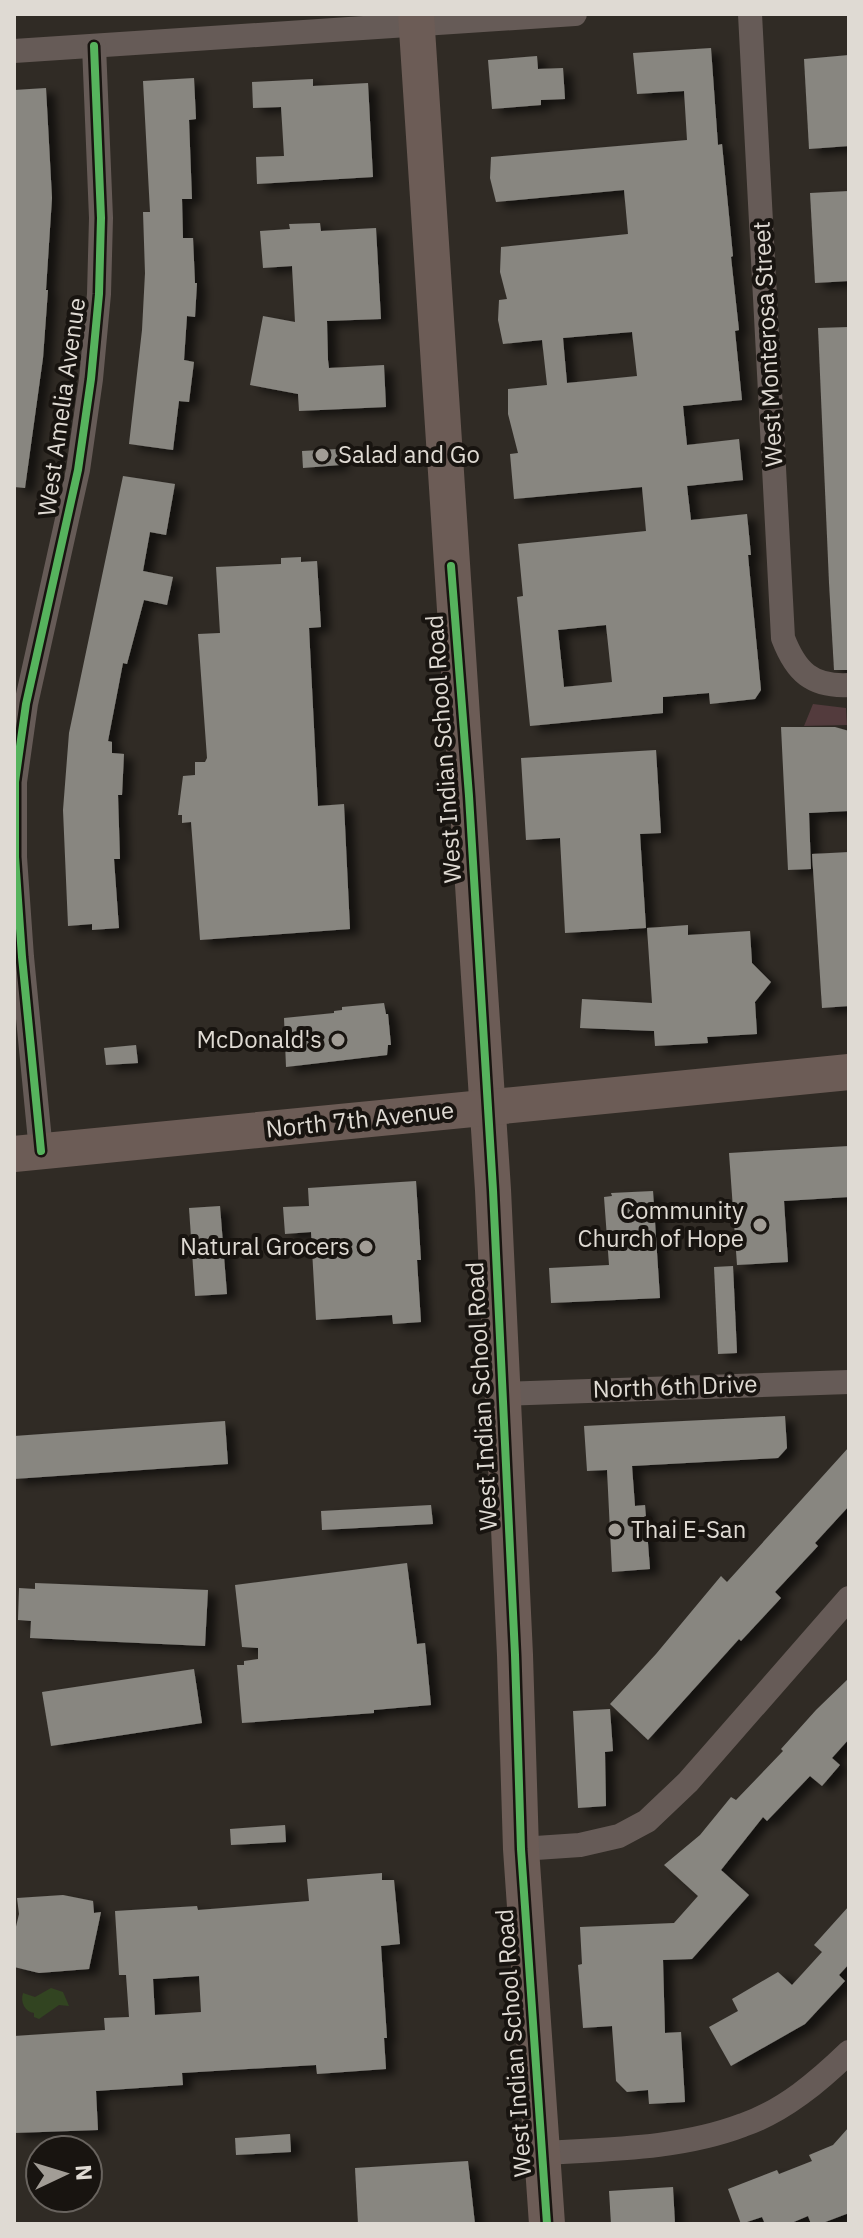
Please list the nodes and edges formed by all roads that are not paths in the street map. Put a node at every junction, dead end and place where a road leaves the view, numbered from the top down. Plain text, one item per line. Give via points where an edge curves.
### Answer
1 (575, 14) edge
2 (750, 14) edge
3 (416, 20) edge
4 (94, 46) junction
5 (14, 51) edge
6 (849, 685) edge
7 (19, 973) edge
8 (849, 1072) edge
9 (487, 1107) junction
10 (27, 1153) edge
11 (849, 1382) edge
12 (502, 1394) junction
13 (849, 1598) edge
14 (521, 1849) junction
15 (849, 2052) edge
16 (542, 2153) junction
17 (547, 2224) edge

1 - 3 street
2 - 6 street, West Monterosa Street via 783,638 794,662 818,683
3 - 4 street
3 - 9 main road, West Indian School Road
4 - 5 street
4 - 7 street, West Amelia Avenue via 99,294 78,470 26,704 15,782
7 - 10 street, West Amelia Avenue
8 - 9 main road, North 7th Avenue
9 - 10 main road, North 7th Avenue
9 - 12 main road, West Indian School Road
11 - 12 street, North 6th Drive
12 - 14 main road, West Indian School Road
13 - 14 street via 688,1782 647,1821 619,1836 580,1845
14 - 16 main road, West Indian School Road
15 - 16 street via 804,2092 747,2124 674,2143
16 - 17 main road, West Indian School Road

